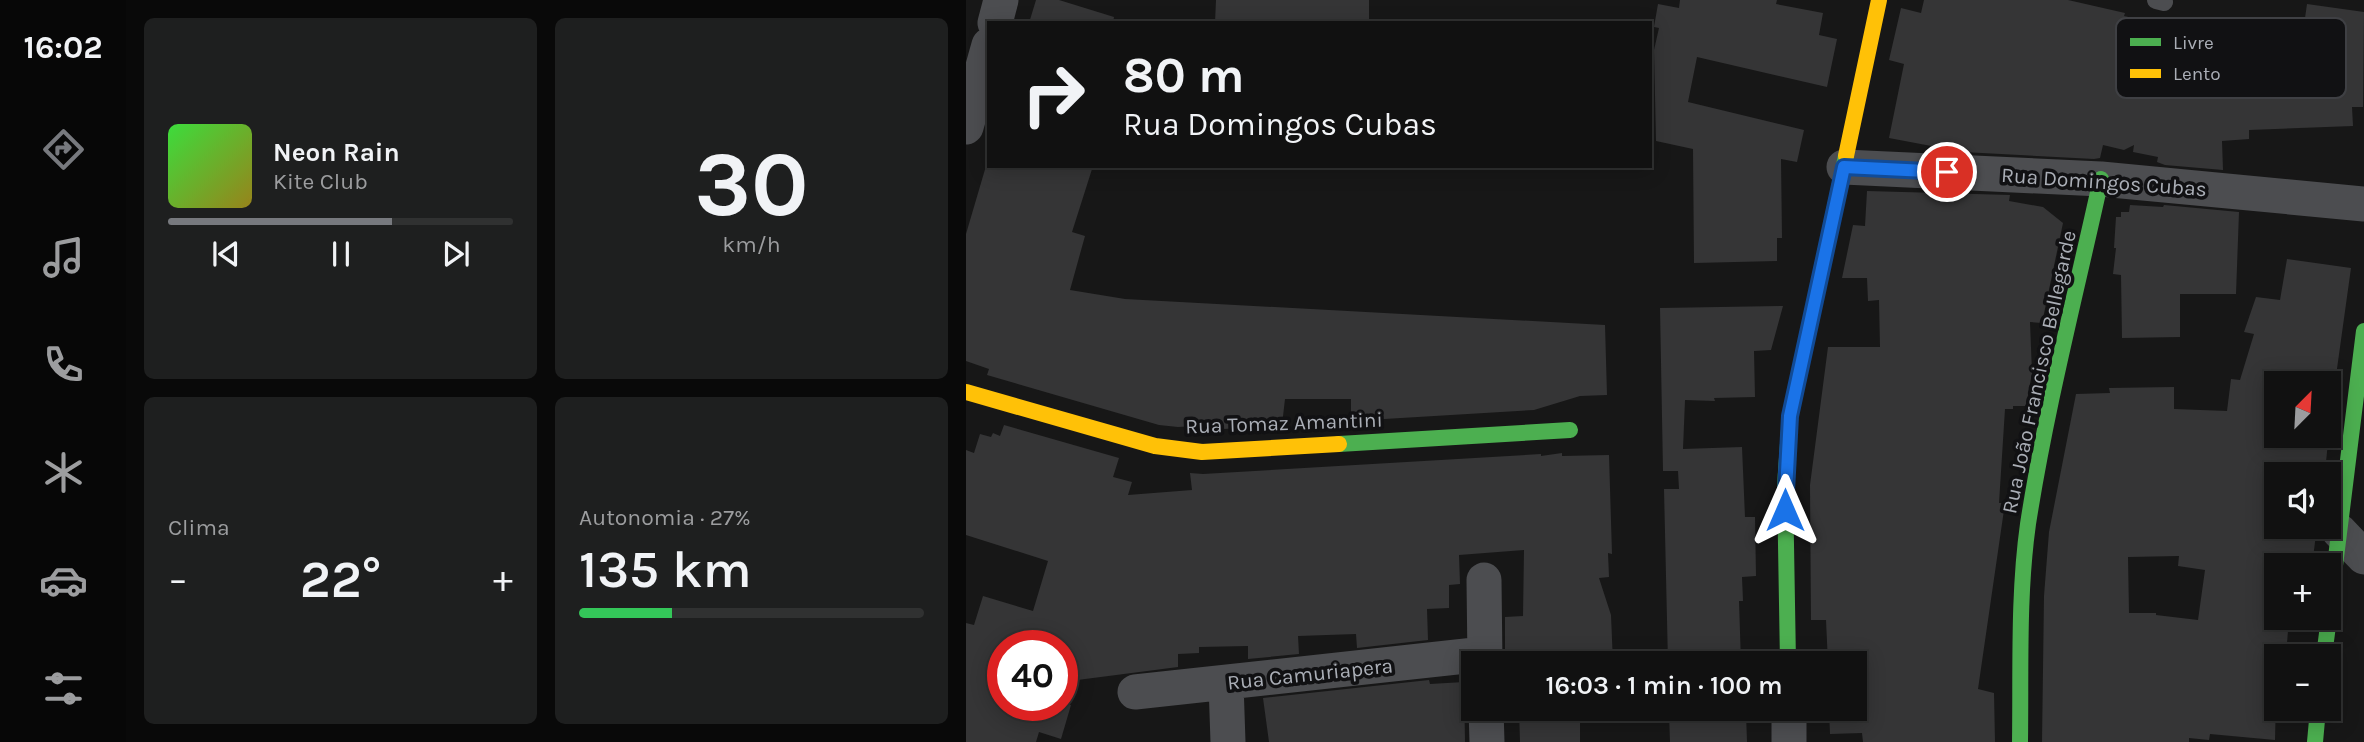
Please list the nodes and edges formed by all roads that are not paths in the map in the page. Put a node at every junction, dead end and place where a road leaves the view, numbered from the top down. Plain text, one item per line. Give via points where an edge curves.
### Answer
1 (1001, 0) edge
2 (1878, 0) edge
3 (996, 21) edge
4 (987, 52) edge
5 (966, 127) edge
6 (1844, 167) junction
7 (2101, 179) junction
8 (2364, 204) edge
9 (2364, 331) edge
10 (966, 393) edge
11 (1570, 430) dead end
12 (2341, 515) edge
13 (2341, 533) edge
14 (2364, 557) edge
15 (1484, 580) dead end
16 (1485, 651) edge
17 (1788, 651) edge
18 (1461, 661) edge
19 (1226, 683) junction
20 (1135, 692) dead end
21 (1486, 721) edge
22 (1789, 721) edge
23 (2317, 721) edge
24 (1228, 742) edge
25 (1487, 742) edge
26 (1790, 742) edge
27 (2020, 742) edge
28 (2315, 742) edge

1 - 3 street
2 - 6 street
4 - 5 street
6 - 7 street, Rua Domingos Cubas
6 - 17 street via 1790,416 1785,485
7 - 8 street, Rua Domingos Cubas
7 - 27 street, Rua João Francisco Bellegarde via 2028,526
9 - 12 street
10 - 11 street, Rua Tomaz Amantini via 1155,446 1202,452
13 - 14 street
15 - 16 street
18 - 19 street, Rua Camuriapera
19 - 20 street, Rua Camuriapera
19 - 24 street
21 - 25 street
22 - 26 street
23 - 28 street

